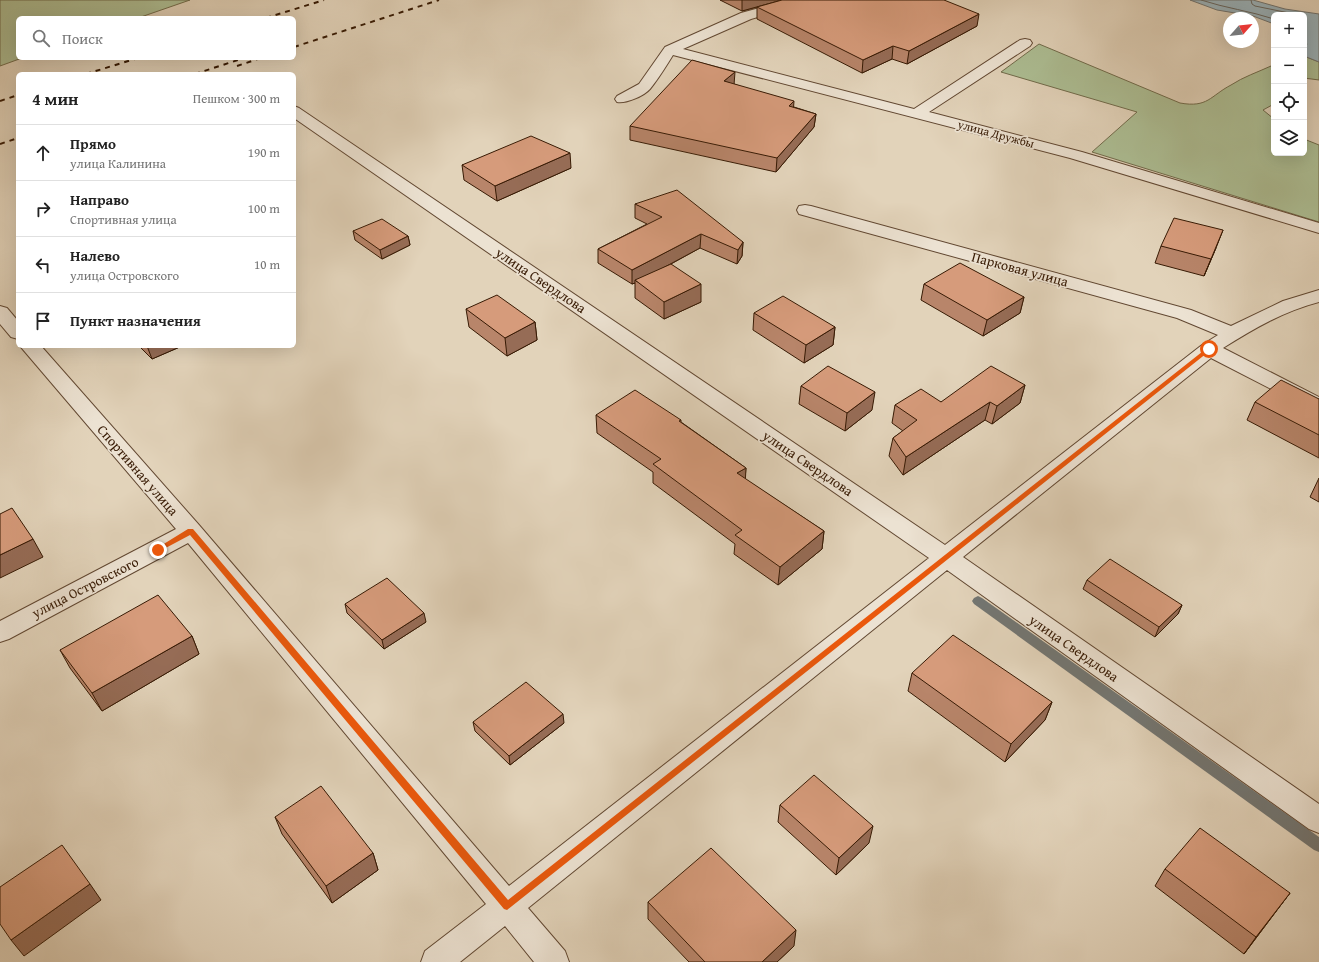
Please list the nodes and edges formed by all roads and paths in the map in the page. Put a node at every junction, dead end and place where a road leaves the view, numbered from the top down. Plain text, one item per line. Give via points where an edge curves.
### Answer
1 (802, 0) edge
2 (1025, 43) dead end
3 (670, 50) junction
4 (622, 99) dead end
5 (296, 112) edge
6 (916, 114) junction
7 (804, 210) dead end
8 (1319, 228) edge
9 (1319, 296) edge
10 (0, 312) edge
11 (16, 331) edge
12 (1233, 334) junction
13 (32, 348) edge
14 (1209, 349) junction
15 (1319, 405) edge
16 (191, 531) junction
17 (947, 558) junction
18 (0, 632) edge
19 (1319, 820) edge
20 (507, 906) junction
21 (436, 962) edge
22 (554, 962) edge

1 - 3 street via 746,16
2 - 6 street
3 - 4 street via 644,87
3 - 6 street, улица Дружбы
5 - 17 street, улица Свердлова
6 - 8 street, улица Дружбы via 1076,155
7 - 12 street, Парковая улица via 1184,314
9 - 12 street via 1290,304
10 - 11 street
12 - 14 street
13 - 16 street, Спортивная улица
14 - 15 street
14 - 17 street
16 - 18 street, улица Островского
16 - 20 street, Спортивная улица
17 - 19 street, улица Свердлова
17 - 20 street
20 - 21 street
20 - 22 street, Спортивная улица

